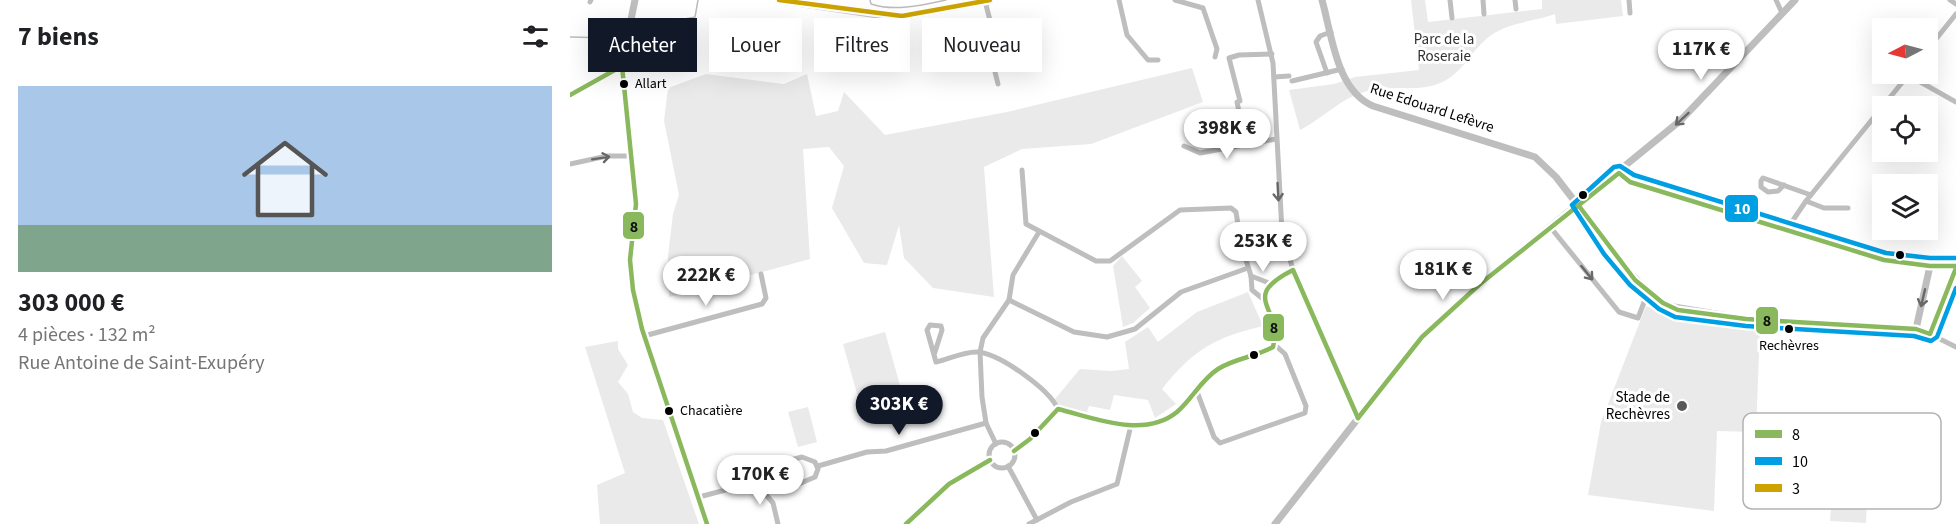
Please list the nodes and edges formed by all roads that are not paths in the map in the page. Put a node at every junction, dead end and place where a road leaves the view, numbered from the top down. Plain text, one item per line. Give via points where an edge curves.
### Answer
1 (635, 0) edge
2 (779, 0) edge
3 (1119, 0) edge
4 (1175, 0) edge
5 (1258, 0) edge
6 (1322, 0) edge
7 (1450, 0) edge
8 (1483, 0) edge
9 (1515, 0) edge
10 (1629, 0) edge
11 (1776, 0) edge
12 (1795, 0) edge
13 (1950, 0) edge
14 (988, 1) edge
15 (1956, 4) edge
16 (1516, 9) dead end
17 (1630, 13) dead end
18 (1782, 13) junction
19 (1484, 14) dead end
20 (1956, 14) edge
21 (631, 18) edge
22 (1452, 18) dead end
23 (1331, 32) junction
24 (1938, 36) edge
25 (1272, 54) junction
26 (1215, 57) dead end
27 (1158, 60) dead end
28 (1342, 69) junction
29 (611, 72) edge
30 (623, 72) edge
31 (1327, 73) junction
32 (1274, 77) junction
33 (999, 84) dead end
34 (1901, 84) edge
35 (1926, 84) edge
36 (570, 95) edge
37 (1956, 102) edge
38 (1276, 140) junction
39 (1246, 145) junction
40 (1184, 146) dead end
41 (632, 156) junction
42 (570, 164) edge
43 (1022, 170) dead end
44 (1619, 173) junction
45 (1784, 185) dead end
46 (1811, 195) junction
47 (1806, 201) junction
48 (1579, 206) junction
49 (1848, 208) dead end
50 (1551, 228) junction
51 (1787, 229) junction
52 (1039, 232) junction
53 (1930, 266) junction
54 (1956, 267) edge
55 (1248, 268) junction
56 (1293, 270) junction
57 (760, 274) dead end
58 (1251, 276) junction
59 (1269, 283) junction
60 (1953, 284) edge
61 (1648, 292) junction
62 (1263, 299) junction
63 (1009, 300) junction
64 (1916, 329) junction
65 (1930, 334) junction
66 (644, 336) junction
67 (1275, 345) junction
68 (1956, 347) edge
69 (980, 352) junction
70 (934, 355) junction
71 (1196, 389) junction
72 (1058, 409) junction
73 (1358, 418) junction
74 (986, 423) junction
75 (1131, 425) junction
76 (996, 444) junction
77 (1014, 451) junction
78 (990, 460) junction
79 (818, 466) junction
80 (1008, 466) junction
81 (778, 476) junction
82 (755, 482) junction
83 (699, 495) junction
84 (1037, 520) junction
85 (707, 524) edge
86 (778, 524) edge
87 (906, 524) edge
88 (1029, 524) edge
89 (1275, 524) edge

1 - 21 street
2 - 14 main road via 902,16
3 - 27 street via 1127,35 1149,60
4 - 26 street via 1203,8 1217,49
5 - 25 street
6 - 23 street, Rue Edouard Lefèvre
7 - 22 street
8 - 19 street
9 - 16 street
10 - 17 street
11 - 18 street
12 - 18 street
13 - 15 street
14 - 33 street via 992,28 989,48
18 -> 44 street via 1681,120
20 - 24 street
23 - 28 street, Rue Edouard Lefèvre
23 - 31 street via 1316,42
25 - 32 street
25 - 39 street via 1229,58 1236,78
28 - 31 street
28 - 48 street, Rue Edouard Lefèvre via 1351,89 1366,103 1535,157
29 - 36 street
30 - 41 street
31 - 32 street via 1290,79
32 - 38 street
34 - 46 street
35 - 37 street
38 - 39 street
38 -> 56 street via 1282,232
39 - 40 street via 1200,153
42 -> 41 street via 607,156
41 - 66 street via 636,204 630,260
43 - 52 street via 1024,219
44 - 48 street
44 - 51 street via 1630,182
45 - 46 street
46 - 47 street
47 - 49 street via 1824,208
47 - 51 street
48 - 50 street
48 - 61 street, Rue Edouard Lefèvre
50 -> 61 street via 1619,312 1638,318
50 - 73 street via 1480,284 1422,337
51 - 53 street via 1884,260
52 - 55 street via 1103,262 1118,256 1180,210 1231,208 1236,212
52 - 63 street via 1013,274
53 - 54 street
53 -> 64 street
54 - 60 street
55 - 58 street
55 - 63 street via 1182,292 1135,329 1107,338 1074,332
56 - 59 street
56 - 73 street
57 - 66 street via 766,298 762,304
58 - 59 street
58 - 62 street via 1252,290
59 - 62 street
60 - 65 street
61 - 64 street, Rue Edouard Lefèvre via 1678,310 1746,319
62 - 67 street via 1276,332
63 - 69 street via 986,331
64 - 65 street, Rue Edouard Lefèvre
65 - 68 street
66 - 83 street
67 - 71 street via 1228,363
67 - 71 street via 1285,354 1306,406 1305,413 1220,443 1214,437
69 - 70 street via 936,362
69 - 72 street via 1022,373
69 - 74 street
70 - 70 street via 927,330 930,325 941,326 942,330
71 - 75 street via 1168,419 1153,425
72 - 75 street
72 - 77 street
73 - 89 street
74 - 76 street
74 - 79 street
75 - 84 street via 1117,484
76 - 77 street via 1005,443
76 - 78 street
77 - 80 street
78 - 80 street via 996,467
78 - 87 street via 949,484
79 - 81 street via 809,458 798,458 782,463
79 - 81 street via 812,480 794,486 783,484
80 - 84 street
81 - 82 street
82 - 83 street
82 - 86 street via 773,503
83 - 85 street
84 - 88 street

